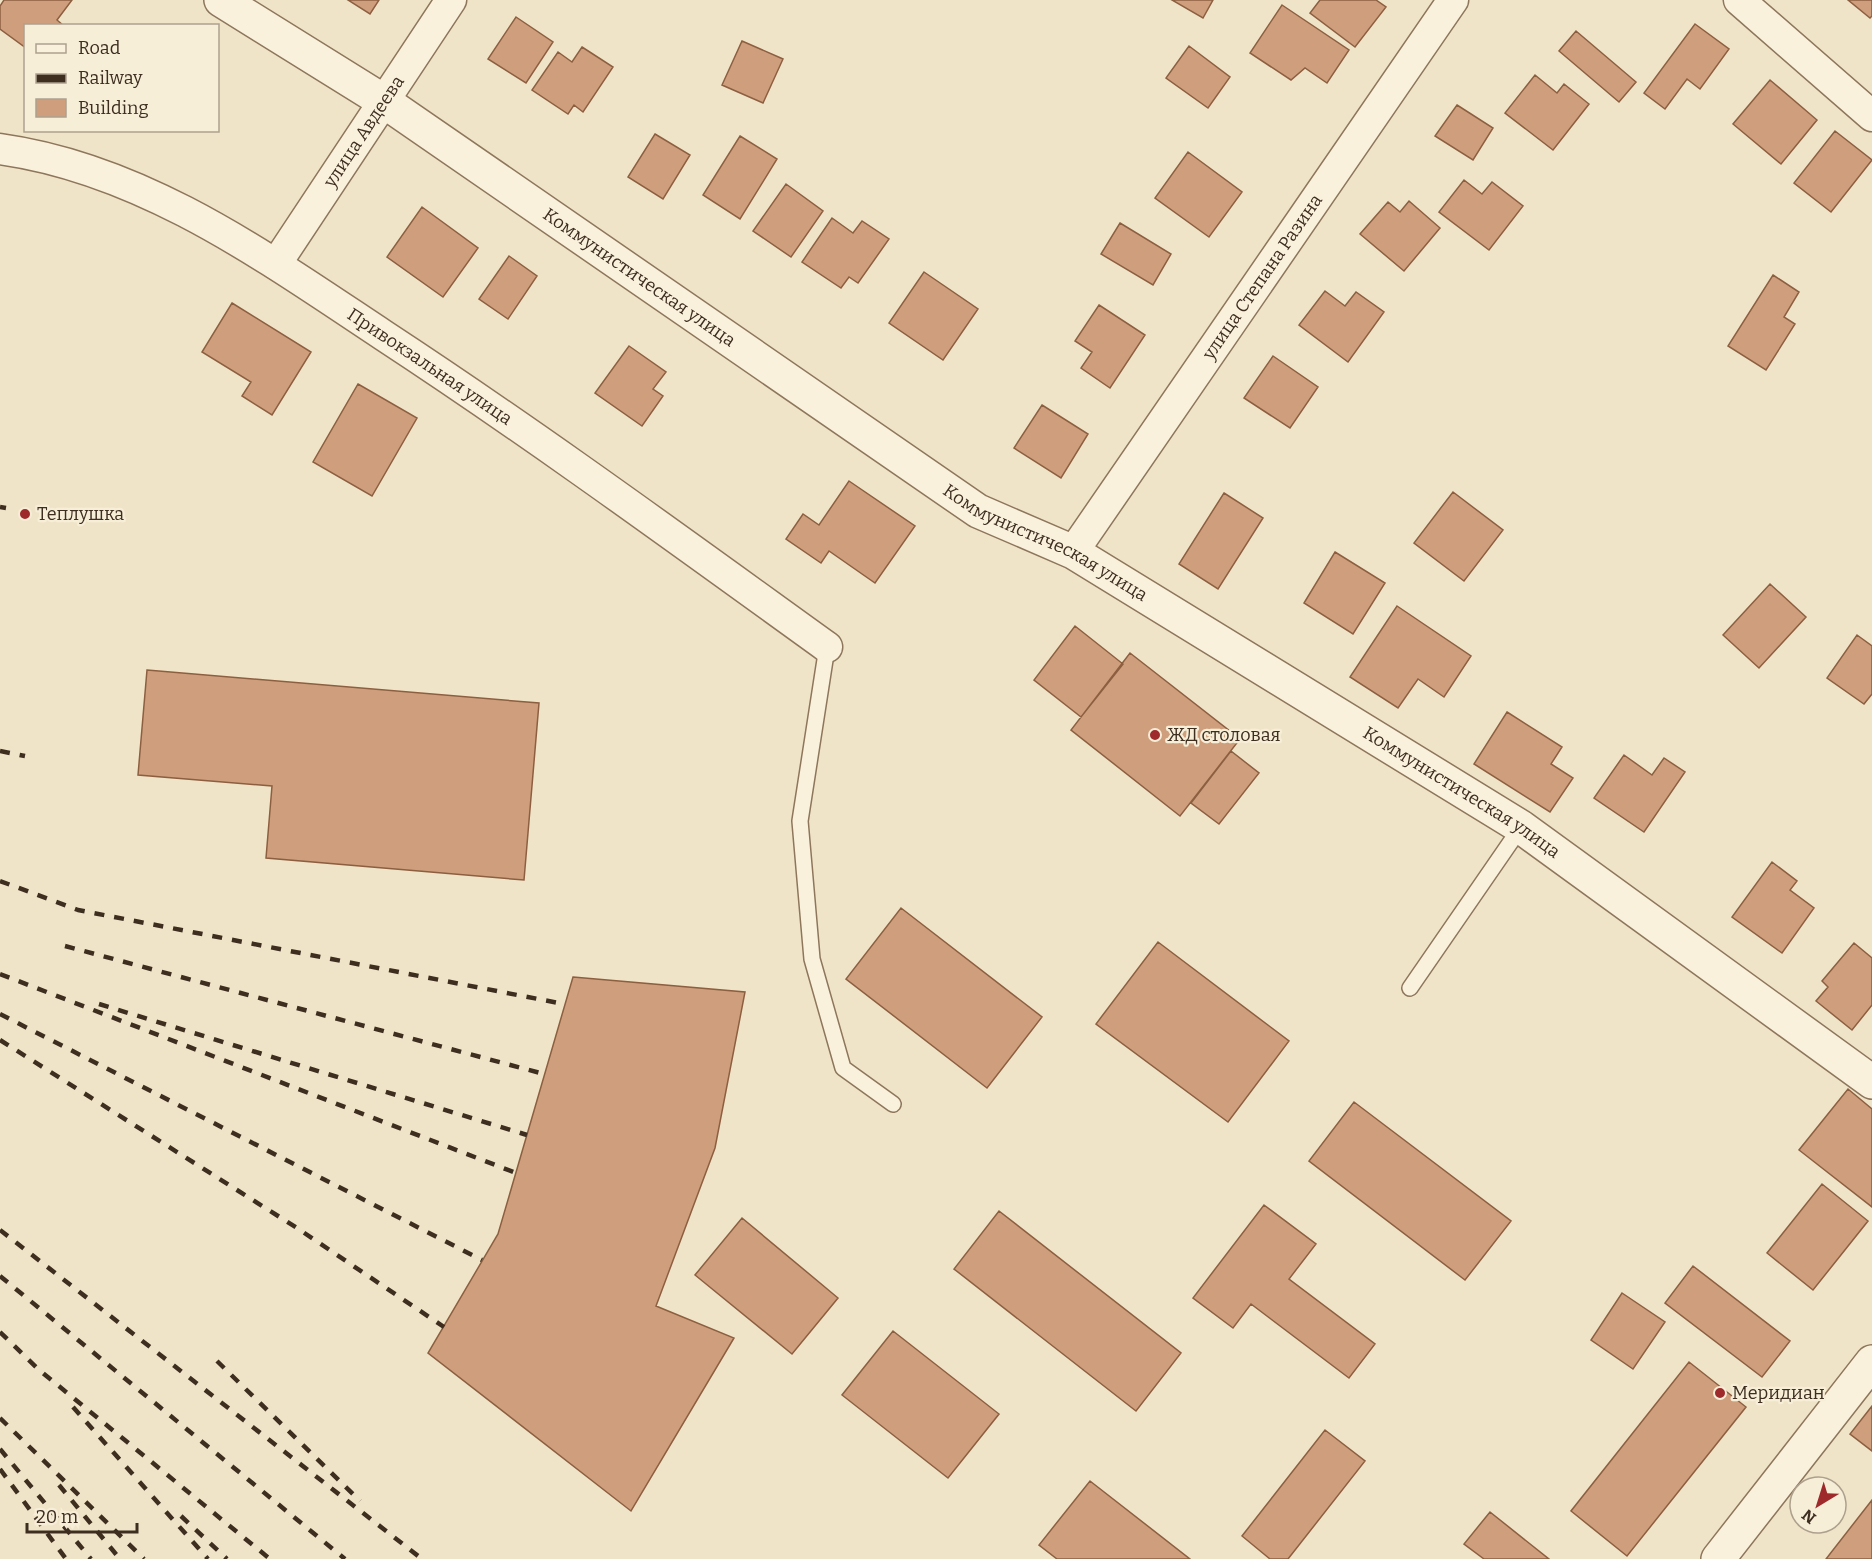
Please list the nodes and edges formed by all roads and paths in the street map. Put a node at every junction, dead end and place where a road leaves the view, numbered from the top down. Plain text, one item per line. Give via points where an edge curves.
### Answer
1 (221, 0) edge
2 (451, 0) edge
3 (1453, 0) edge
4 (1739, 0) edge
5 (385, 102) junction
6 (1872, 116) edge
7 (0, 149) edge
8 (276, 264) junction
9 (1073, 552) junction
10 (827, 647) joint
11 (1521, 827) junction
12 (1410, 988) dead end
13 (1872, 1082) edge
14 (892, 1104) dead end
15 (1872, 1362) edge
16 (1718, 1559) edge

1 - 5 street, Коммунистическая улица
2 - 5 street, улица Авдеева
3 - 9 street, улица Степана Разина
4 - 6 street
5 - 8 street, улица Авдеева
5 - 9 street, Коммунистическая улица via 978,511
7 - 8 street, Привокзальная улица via 29,153 143,189
8 - 10 street, Привокзальная улица via 491,406
9 - 11 street, Коммунистическая улица
10 - 14 lane via 800,821 812,959 843,1068
11 - 12 lane
11 - 13 street, Коммунистическая улица
15 - 16 street

